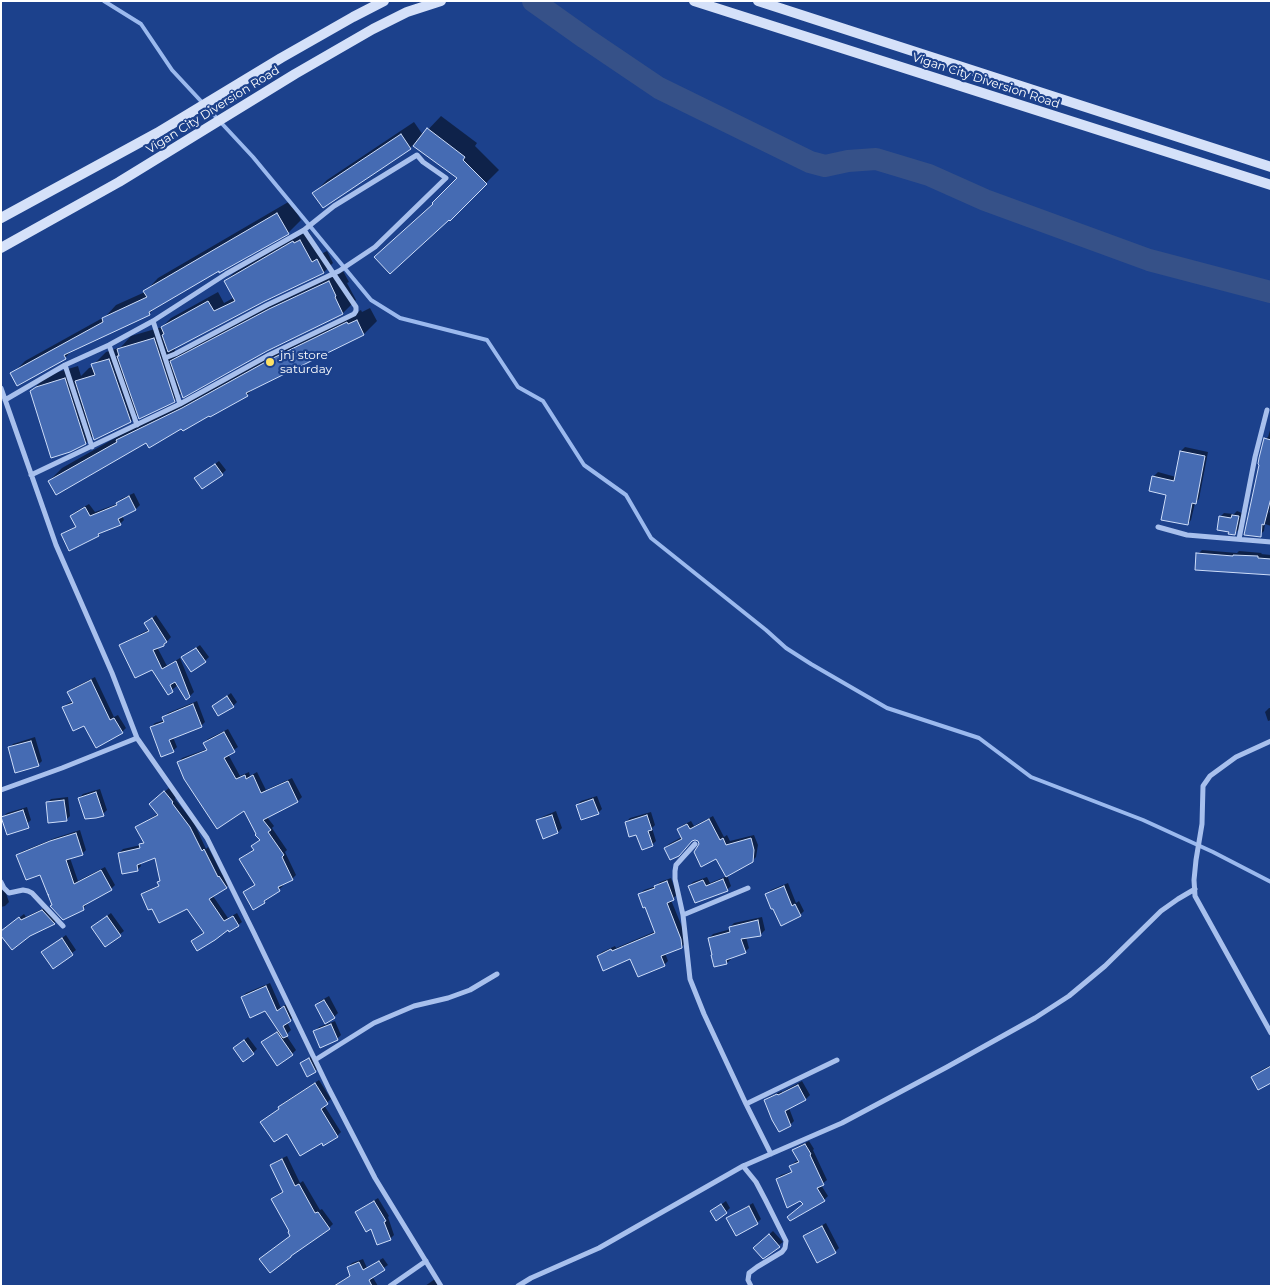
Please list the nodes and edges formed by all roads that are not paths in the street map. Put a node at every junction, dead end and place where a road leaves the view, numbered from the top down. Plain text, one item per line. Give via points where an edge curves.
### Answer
1 (384, 1) edge
2 (441, 1) edge
3 (694, 1) edge
4 (758, 1) edge
5 (1271, 167) edge
6 (1271, 185) edge
7 (1, 218) edge
8 (306, 229) junction
9 (1, 248) edge
10 (337, 272) junction
11 (153, 321) junction
12 (110, 345) junction
13 (165, 358) junction
14 (65, 365) junction
15 (1, 388) edge
16 (5, 400) junction
17 (180, 404) junction
18 (1267, 410) dead end
19 (137, 425) junction
20 (92, 447) junction
21 (31, 475) junction
22 (1158, 528) dead end
23 (1239, 540) junction
24 (1271, 542) edge
25 (137, 738) junction
26 (1271, 741) edge
27 (1, 790) edge
28 (695, 844) dead end
29 (1, 882) edge
30 (748, 888) dead end
31 (1195, 889) junction
32 (683, 915) junction
33 (63, 926) dead end
34 (497, 974) dead end
35 (1271, 1033) edge
36 (315, 1060) junction
37 (837, 1060) dead end
38 (746, 1104) junction
39 (771, 1154) junction
40 (743, 1166) junction
41 (426, 1260) junction
42 (390, 1286) edge
43 (441, 1286) edge
44 (518, 1286) edge
45 (751, 1286) edge

1 - 7 main road, Vigan City Diversion Road via 157,133
2 - 9 main road, Vigan City Diversion Road via 407,12 373,29 119,182
3 - 6 main road, Vigan City Diversion Road
4 - 5 main road, Vigan City Diversion Road
8 - 10 street
8 - 10 street via 334,206 417,155 446,178 375,247
8 - 11 street via 226,274
10 - 13 street
10 - 17 street via 356,307 354,314 268,355
11 - 12 street
11 - 13 street
12 - 14 street
12 - 19 street
13 - 17 street
14 - 16 street
14 - 20 street
15 - 16 street
16 - 21 street
17 - 19 street
18 - 23 street
19 - 20 street
20 - 21 street
21 - 25 street via 56,546
22 - 23 street via 1187,535
23 - 24 street
25 - 27 street
25 - 36 street via 207,838
26 - 31 street via 1236,757 1210,776 1203,786
28 - 32 street via 676,865 675,878
29 - 33 street via 9,893 28,890
30 - 32 street
31 - 35 street via 1195,896
31 - 39 street via 1162,911 1069,996 1035,1018 842,1123
32 - 38 street via 690,979
34 - 36 street via 470,990 414,1006 374,1023
36 - 41 street via 375,1178
37 - 38 street
38 - 39 street
39 - 40 street
40 - 44 street via 599,1248
40 - 45 street via 756,1182 786,1241 782,1252 749,1274
41 - 42 street
41 - 43 street

